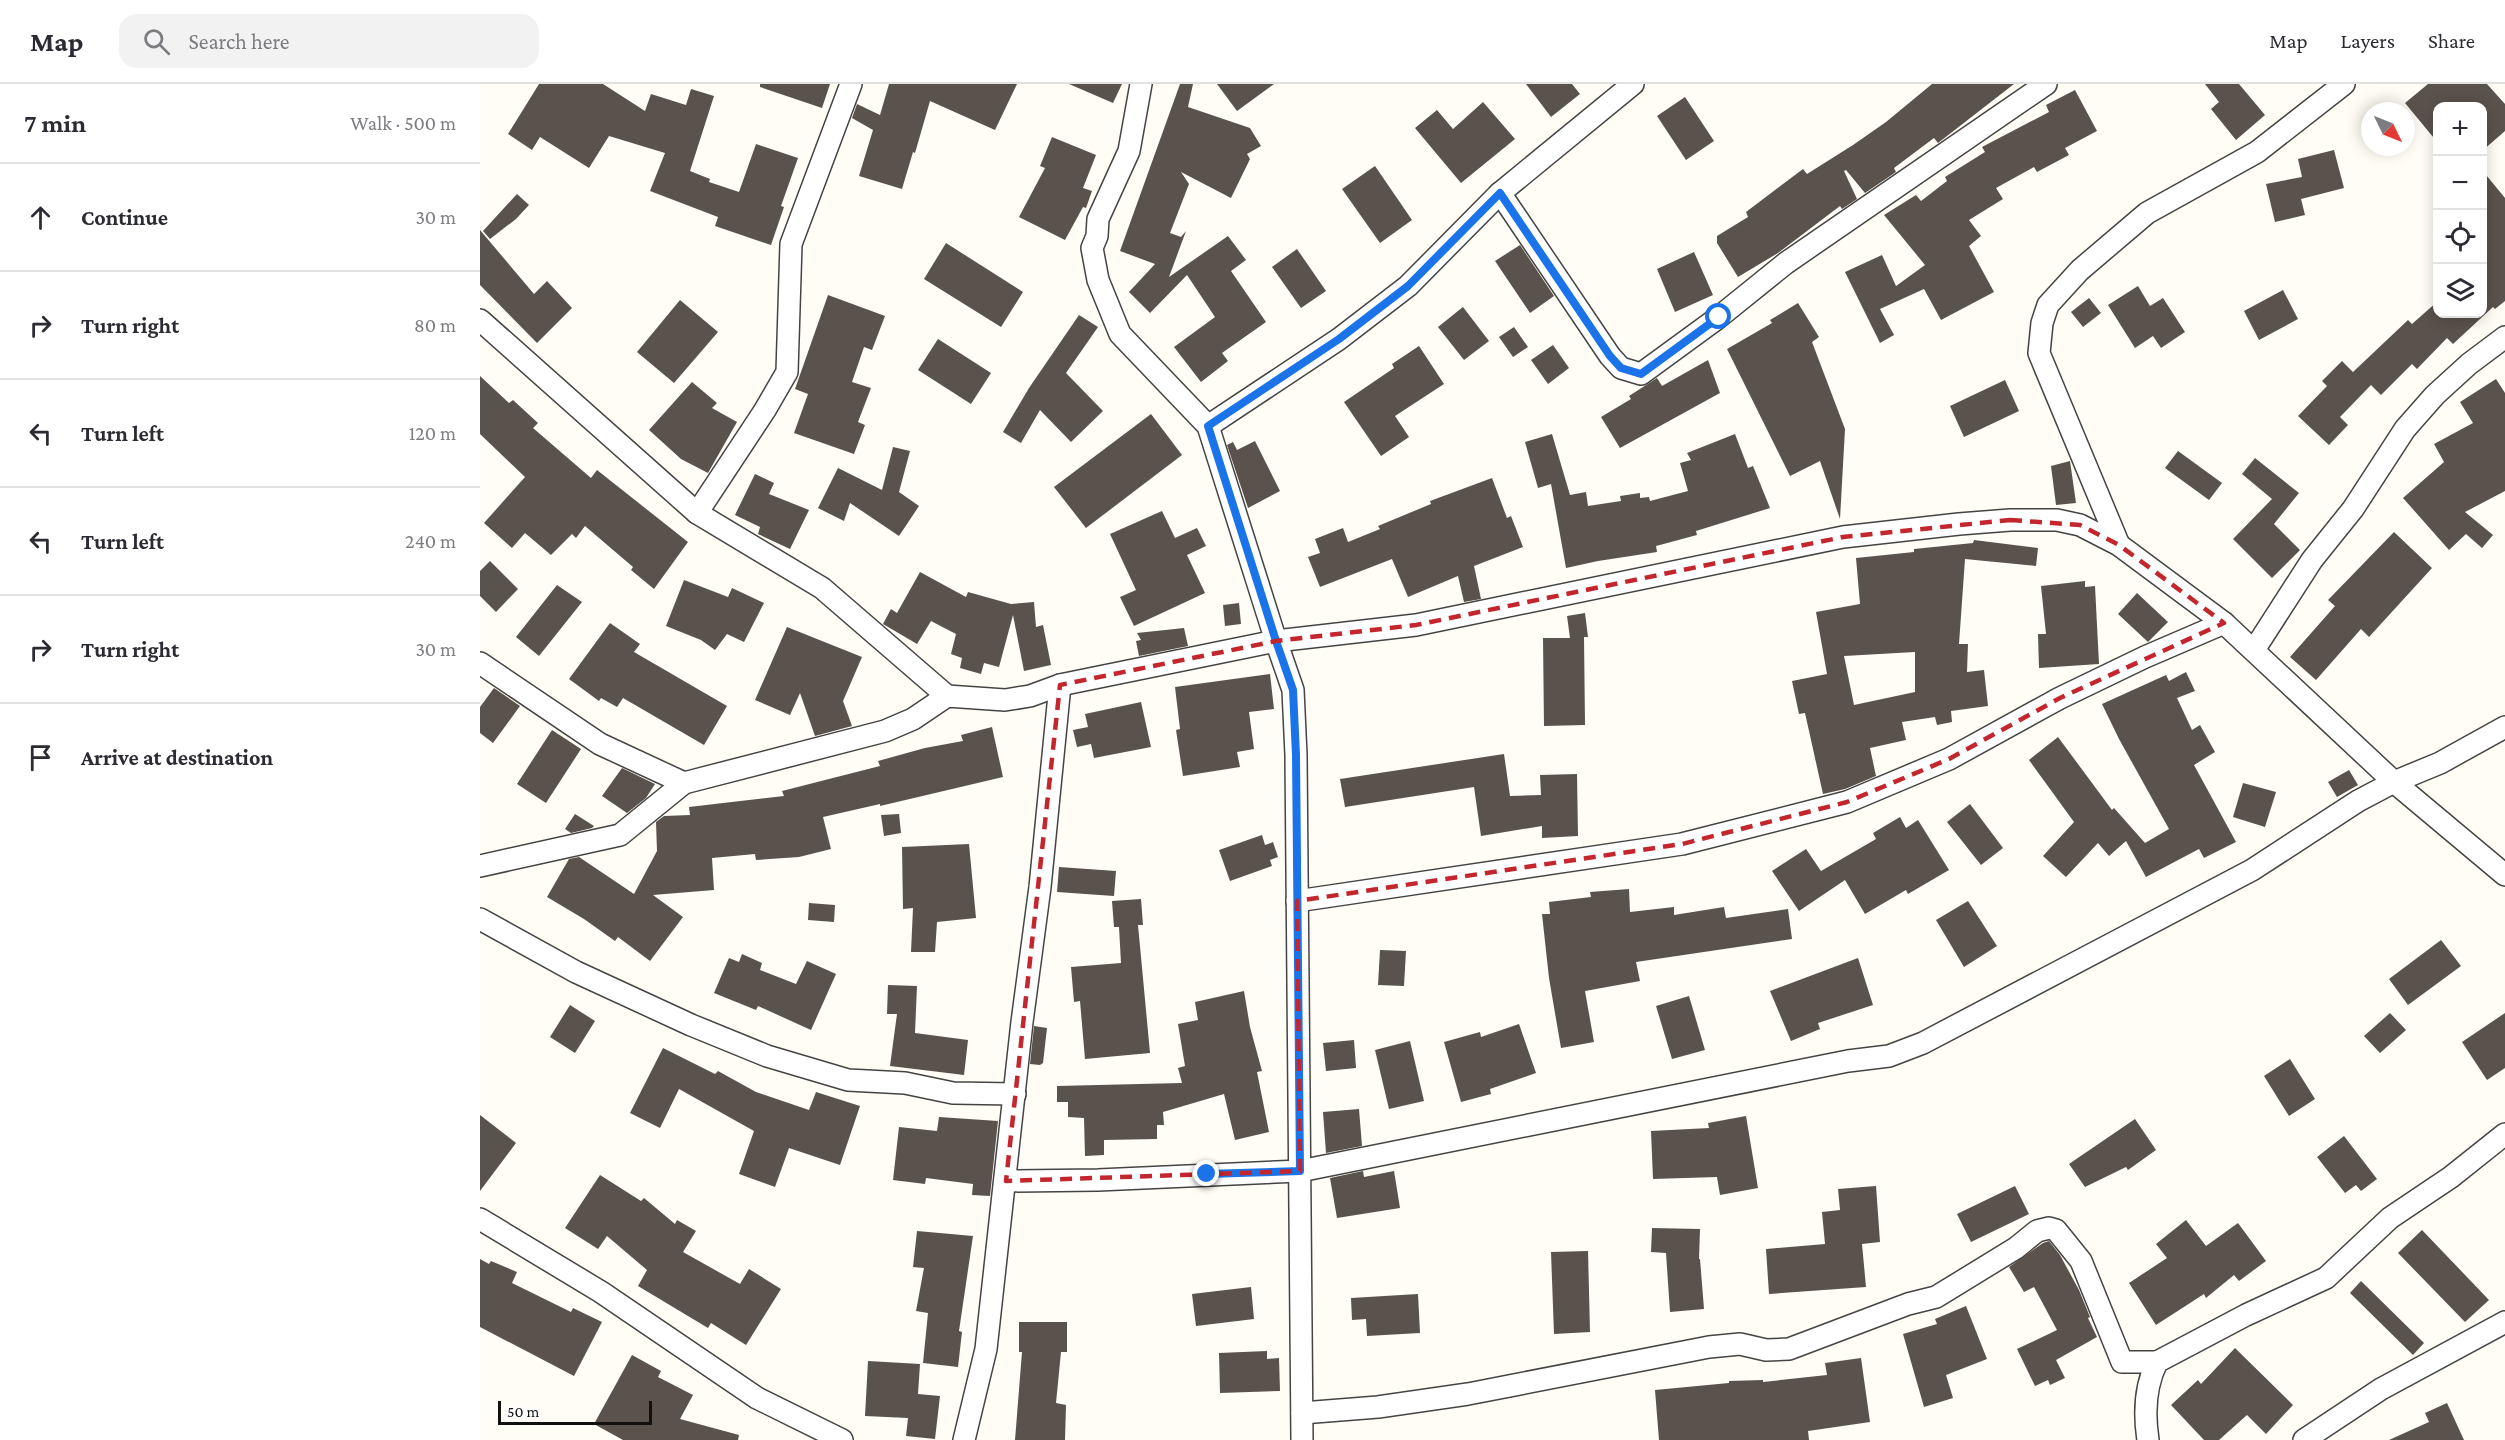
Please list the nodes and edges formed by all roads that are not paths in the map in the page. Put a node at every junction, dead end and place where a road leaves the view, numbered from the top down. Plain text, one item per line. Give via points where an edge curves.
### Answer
1 (851, 84) edge
2 (1141, 84) edge
3 (1634, 84) edge
4 (2046, 84) edge
5 (2344, 84) edge
6 (1500, 193) junction
7 (480, 320) edge
8 (2505, 337) edge
9 (1208, 426) junction
10 (697, 513) junction
11 (2119, 545) junction
12 (2224, 623) junction
13 (1276, 641) junction
14 (2254, 650) junction
15 (480, 663) edge
16 (1060, 685) junction
17 (947, 696) junction
18 (2505, 727) edge
19 (2394, 782) junction
20 (684, 783) junction
21 (480, 866) edge
22 (2505, 875) edge
23 (1297, 901) junction
24 (480, 919) edge
25 (1015, 1094) junction
26 (2505, 1134) edge
27 (1300, 1171) junction
28 (1006, 1181) junction
29 (480, 1219) edge
30 (2505, 1322) edge
31 (2157, 1362) junction
32 (1302, 1413) junction
33 (842, 1440) edge
34 (962, 1440) edge
35 (1302, 1440) edge
36 (2148, 1440) edge
37 (2304, 1440) edge

1 - 10 street via 791,244 787,372
2 - 9 street via 1129,151 1098,219 1092,248 1098,280 1120,334
3 - 6 street
4 - 6 street via 1795,256 1641,374 1621,368 1610,356
5 - 11 street via 2257,152 2147,213 2080,270 2048,304 2039,352
6 - 9 street via 1408,286 1339,339
7 - 10 street
8 - 14 street via 2435,395 2405,429
9 - 13 street
10 - 17 street via 822,588
11 - 12 street
11 - 13 street via 2080,525 2056,520 1959,524 1843,537 1416,625
12 - 14 street
12 - 23 street via 2060,698 1949,759 1847,802 1682,844
13 - 16 street
13 - 23 street via 1293,690
14 - 19 street
15 - 20 street via 600,744
16 - 17 street via 1005,700
16 - 25 street
17 - 20 street via 913,719 885,731
18 - 19 street via 2440,763
19 - 22 street
19 - 27 street via 2252,870 1923,1043 1889,1056
20 - 21 street via 620,835
23 - 27 street
24 - 25 street via 586,977 767,1056 848,1080 905,1083 953,1093
25 - 28 street
26 - 31 street via 2390,1218 2326,1278
27 - 28 street
27 - 32 street
28 - 34 street via 986,1349
29 - 33 street via 601,1292 757,1398
30 - 37 street via 2381,1389
31 - 32 street via 2122,1362 2081,1261 2056,1230 2049,1228 2037,1231 1936,1297 1789,1349 1766,1350 1740,1344 1709,1347 1468,1394
31 - 36 street via 2150,1376 2145,1419
32 - 35 street

